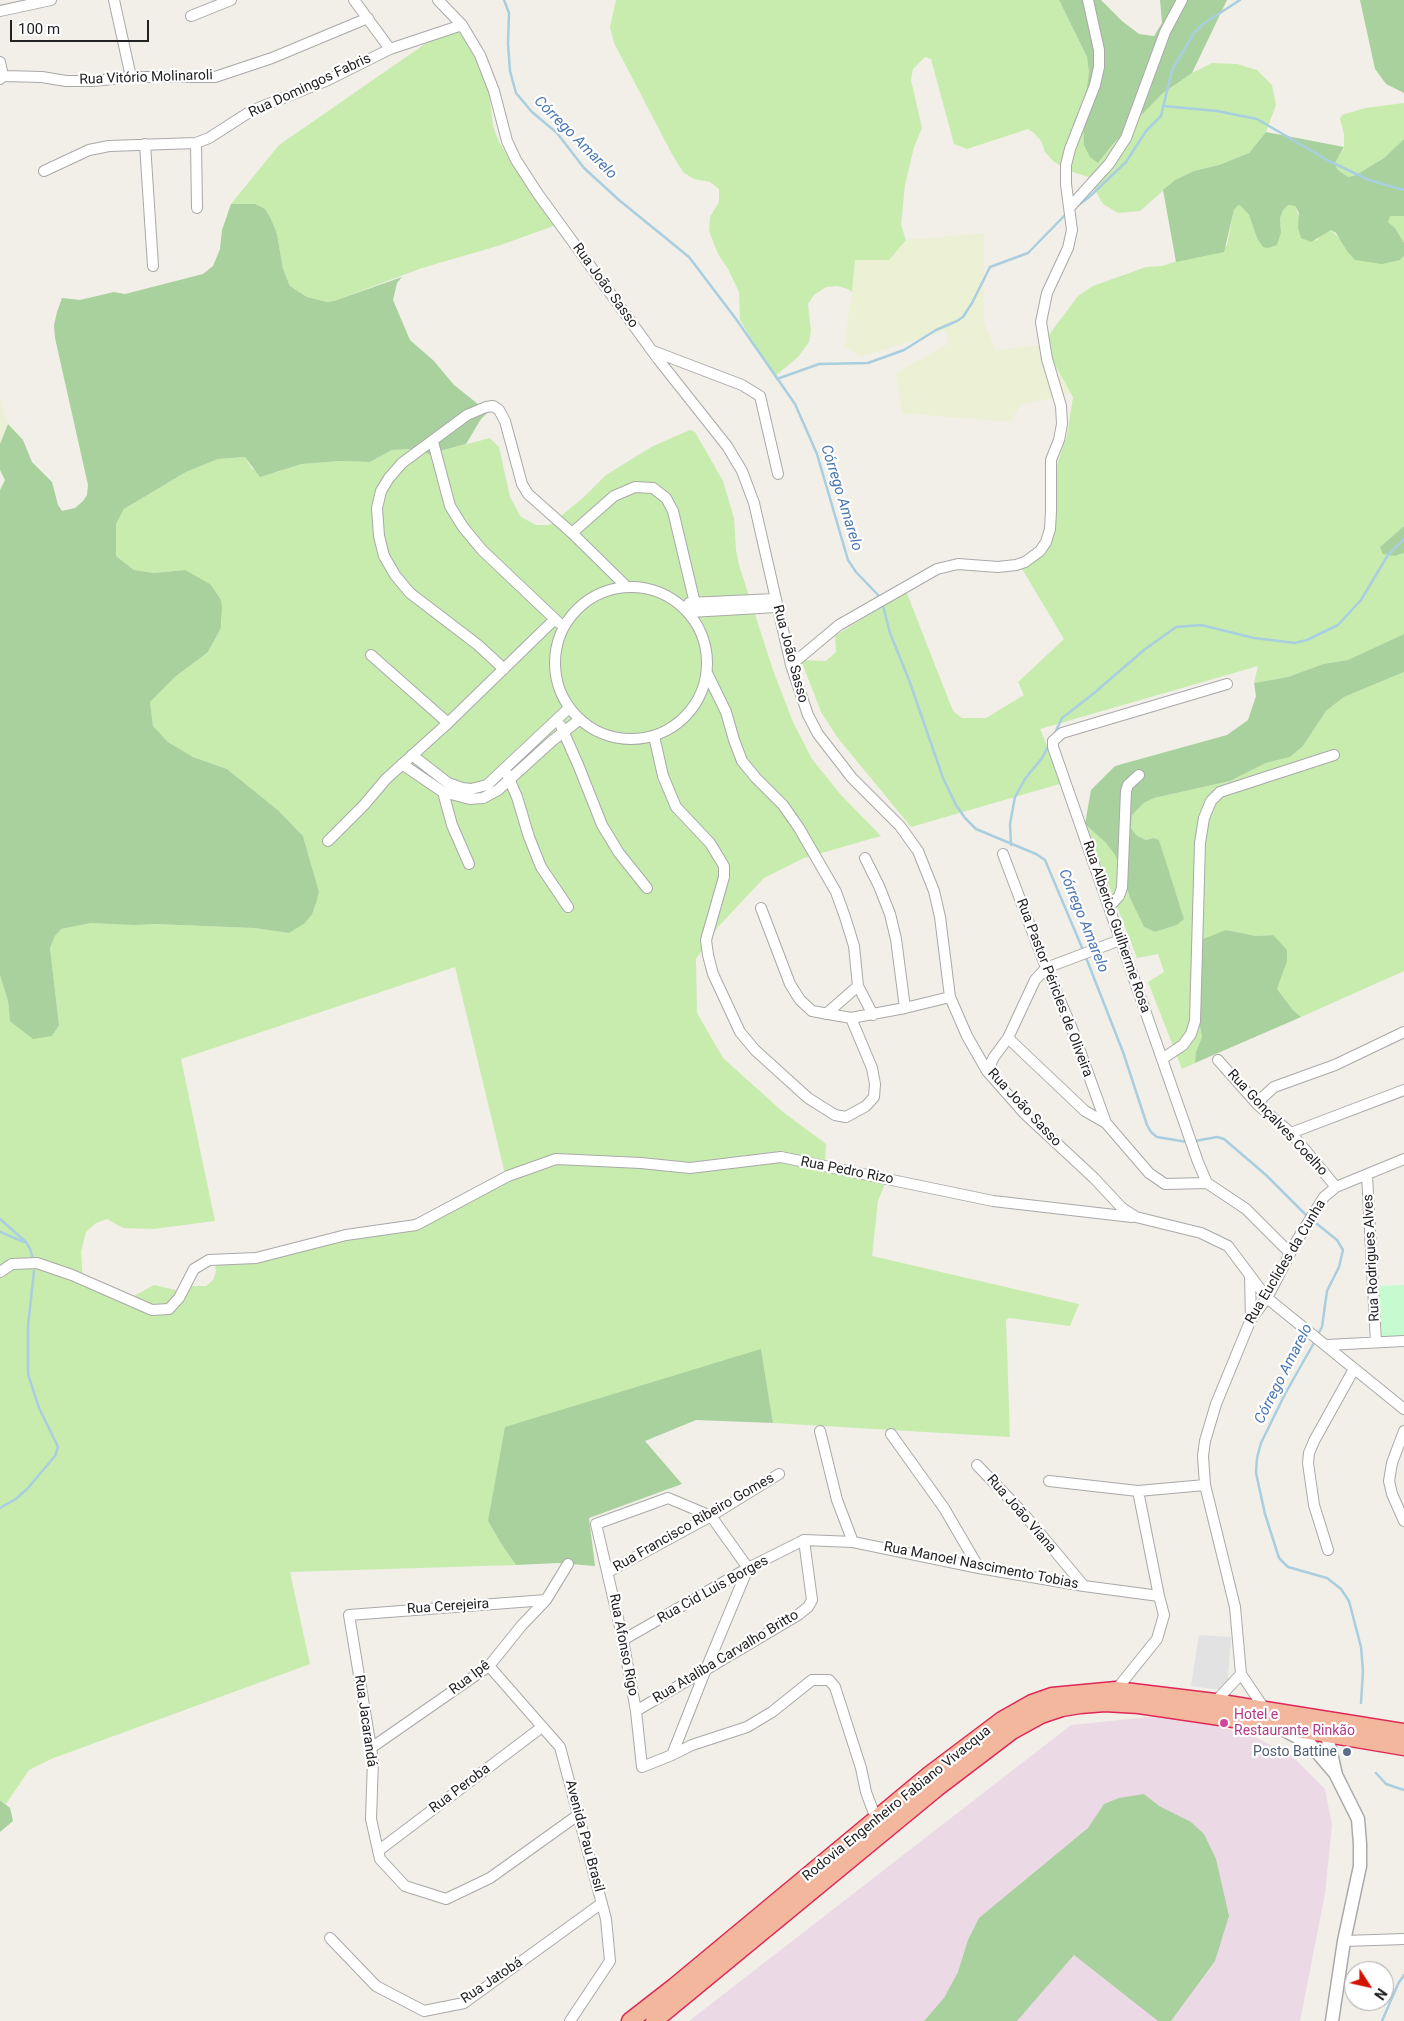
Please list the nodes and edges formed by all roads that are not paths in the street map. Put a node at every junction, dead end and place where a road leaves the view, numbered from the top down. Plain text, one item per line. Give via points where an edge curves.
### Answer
1 (51, 0) edge
2 (114, 0) edge
3 (230, 0) edge
4 (354, 0) edge
5 (438, 0) edge
6 (1088, 0) edge
7 (1182, 0) edge
8 (0, 11) edge
9 (191, 16) dead end
10 (368, 18) junction
11 (462, 25) junction
12 (390, 49) junction
13 (0, 62) edge
14 (2, 77) edge
15 (131, 77) junction
16 (145, 144) junction
17 (196, 144) junction
18 (44, 171) dead end
19 (1070, 207) junction
20 (197, 208) dead end
21 (153, 266) dead end
22 (653, 351) junction
23 (433, 442) junction
24 (778, 474) dead end
25 (572, 533) junction
26 (627, 586) junction
27 (776, 603) junction
28 (693, 609) junction
29 (555, 619) junction
30 (564, 627) junction
31 (371, 655) dead end
32 (791, 665) junction
33 (504, 669) junction
34 (707, 673) junction
35 (1227, 684) dead end
36 (569, 708) junction
37 (556, 720) junction
38 (579, 720) junction
39 (448, 723) junction
40 (564, 730) junction
41 (654, 736) junction
42 (412, 755) junction
43 (1334, 755) dead end
44 (402, 764) junction
45 (503, 769) junction
46 (1139, 775) dead end
47 (510, 779) junction
48 (443, 792) junction
49 (328, 841) dead end
50 (1003, 854) dead end
51 (865, 858) dead end
52 (469, 864) dead end
53 (647, 888) dead end
54 (568, 907) dead end
55 (1109, 907) junction
56 (761, 908) dead end
57 (1120, 940) junction
58 (1046, 968) junction
59 (858, 986) junction
60 (950, 997) junction
61 (904, 1008) junction
62 (826, 1014) junction
63 (873, 1015) junction
64 (851, 1018) junction
65 (1404, 1032) edge
66 (1008, 1038) junction
67 (1162, 1059) junction
68 (1218, 1060) dead end
69 (988, 1071) junction
70 (1404, 1090) edge
71 (1258, 1105) junction
72 (1106, 1123) junction
73 (1291, 1133) junction
74 (1404, 1159) edge
75 (1367, 1174) junction
76 (1207, 1182) junction
77 (1336, 1186) junction
78 (1136, 1217) junction
79 (1290, 1254) junction
80 (0, 1272) edge
81 (1250, 1276) junction
82 (1267, 1298) junction
83 (1251, 1319) junction
84 (1319, 1339) junction
85 (1404, 1341) edge
86 (1376, 1342) junction
87 (1354, 1369) junction
88 (1404, 1409) edge
89 (820, 1431) dead end
90 (1404, 1431) edge
91 (891, 1434) dead end
92 (977, 1465) dead end
93 (779, 1474) dead end
94 (1049, 1481) dead end
95 (1205, 1485) junction
96 (1138, 1491) junction
97 (711, 1516) junction
98 (1404, 1521) edge
99 (804, 1540) junction
100 (853, 1542) junction
101 (1328, 1550) dead end
102 (568, 1564) dead end
103 (748, 1568) junction
104 (980, 1568) junction
105 (608, 1572) junction
106 (1084, 1586) junction
107 (1159, 1596) junction
108 (546, 1600) junction
109 (349, 1615) joint
110 (623, 1640) junction
111 (488, 1666) junction
112 (706, 1669) junction
113 (1242, 1674) junction
114 (1116, 1690) junction
115 (1215, 1702) junction
116 (636, 1711) junction
117 (1268, 1718) junction
118 (542, 1727) junction
119 (1404, 1732) edge
120 (1327, 1733) junction
121 (1310, 1744) junction
122 (1404, 1747) edge
123 (371, 1748) junction
124 (672, 1755) junction
125 (1336, 1774) junction
126 (933, 1781) junction
127 (578, 1815) junction
128 (876, 1819) junction
129 (378, 1851) junction
130 (805, 1887) junction
131 (602, 1903) junction
132 (330, 1938) dead end
133 (1404, 1939) edge
134 (1344, 1941) junction
135 (675, 1986) junction
136 (660, 2016) edge
137 (570, 2021) edge
138 (630, 2021) edge
139 (1332, 2021) edge

1 - 8 street
2 - 15 street
3 - 9 street
4 - 10 street
5 - 11 street, Rua João Sasso
6 - 19 street via 1100,50 1099,67 1066,165
7 - 19 street via 1165,32 1126,138 1109,164
10 - 12 street
10 - 15 street, Rua Vitório Molinaroli via 272,58 215,77
11 - 12 street, Rua Domingos Fabris
11 - 22 street, Rua João Sasso via 487,72 506,141 516,160
12 - 17 street, Rua Domingos Fabris via 328,80 251,111
13 - 14 street
14 - 15 street, Rua Vitório Molinaroli via 84,81
16 - 17 street, Rua Domingos Fabris
16 - 18 street, Rua Domingos Fabris via 89,150
16 - 21 street
17 - 20 street
19 - 32 street via 1072,230 1068,248 1047,293 1041,322 1047,359 1061,406 1062,424 1051,460 1051,520 1040,552 1016,565 958,564 937,569 839,625
22 - 24 street via 742,385 760,396
22 - 27 street, Rua João Sasso via 727,446 742,471 754,503
23 - 25 street via 467,415 486,406 499,410 522,484 537,504
23 - 29 street via 450,506 463,527 482,550
23 - 33 street via 402,463 381,492 377,508 384,556 410,593
25 - 26 street
25 - 28 street via 614,496 635,487 653,488 666,498 673,511
26 - 28 street via 664,594
26 - 30 street via 602,592 580,606
27 - 28 street
27 - 32 street, Rua João Sasso
28 - 34 street via 704,641
29 - 30 street
29 - 33 street
30 - 36 street via 556,647 555,669 559,690
31 - 39 street
32 - 60 street, Rua João Sasso via 818,734 852,778 900,826 918,851 934,891 940,917
33 - 39 street
34 - 41 street via 701,694 690,712 673,727
34 - 59 street via 726,712 742,761 783,805 836,892 854,946
35 - 55 street, Rua Alberico Guilherme Rosa via 1062,733 1053,741
36 - 37 street
36 - 38 street
37 - 40 street
37 - 45 street
38 - 40 street
38 - 41 street via 614,738 634,740
39 - 42 street
40 - 47 street
40 - 53 street via 602,825
41 - 64 street via 663,776 676,807 710,843 724,866 724,877 706,940 713,974 740,1032 808,1098 835,1115 846,1117 866,1106 874,1097 875,1084 872,1068
42 - 44 street
42 - 45 street via 448,782 462,788 487,785
43 - 67 street via 1220,792 1211,800 1200,842 1195,1021 1183,1045
44 - 48 street
44 - 49 street
45 - 47 street
46 - 55 street via 1126,791 1122,888
47 - 48 street via 483,798 470,800
47 - 54 street via 541,867
48 - 52 street via 452,825
50 - 58 street, Rua Pastor Péricles de Oliveira
51 - 61 street via 890,914
55 - 57 street, Rua Alberico Guilherme Rosa
56 - 62 street via 790,984 812,1011
57 - 58 street
57 - 67 street, Rua Alberico Guilherme Rosa
58 - 66 street via 1032,986
58 - 72 street, Rua Pastor Péricles de Oliveira
59 - 62 street
59 - 63 street
60 - 61 street
60 - 69 street, Rua João Sasso via 967,1036
61 - 63 street
62 - 64 street
63 - 64 street
65 - 71 street via 1335,1065 1274,1087
66 - 69 street
66 - 72 street via 1085,1112
67 - 76 street, Rua Alberico Guilherme Rosa
68 - 71 street, Rua Gonçalves Coelho
69 - 78 street, Rua João Sasso via 1042,1131 1122,1208
70 - 73 street
71 - 73 street, Rua Gonçalves Coelho
72 - 76 street via 1149,1173 1165,1184
73 - 77 street, Rua Gonçalves Coelho
74 - 75 street, Rua Euclides da Cunha
75 - 77 street, Rua Euclides da Cunha
75 - 86 street, Rua Rodrigues Alves
76 - 79 street via 1246,1209
77 - 79 street, Rua Euclides da Cunha via 1324,1197
78 - 80 street, Rua Pedro Rizo via 993,1201 780,1157 690,1168 556,1158 508,1176 416,1225 346,1235 256,1258 209,1260 194,1270 169,1309 152,1310 36,1263 12,1264
78 - 81 street, Rua João Sasso via 1201,1233 1228,1246
79 - 82 street, Rua Euclides da Cunha
81 - 82 street, Rua João Sasso
81 - 83 street
82 - 83 street, Rua Euclides da Cunha
82 - 84 street, Rua João Sasso
83 - 95 street, Rua Euclides da Cunha via 1216,1404 1205,1440
84 - 86 street
84 - 87 street, Rua João Sasso
85 - 86 street
87 - 88 street, Rua João Sasso
87 - 101 street via 1309,1453 1314,1505
89 - 100 street via 837,1500
90 - 98 street via 1389,1481
91 - 104 street via 944,1508
92 - 106 street, Rua João Viana via 1023,1513
93 - 97 street, Rua Francisco Ribeiro Gomes
94 - 96 street
95 - 96 street
95 - 113 street, Rua Euclides da Cunha via 1236,1607
96 - 107 street
97 - 103 street
97 - 105 street, Rua Francisco Ribeiro Gomes
97 - 105 street, Rua Afonso Rigo via 668,1498 596,1524
99 - 100 street, Rua Manoel Nascimento Tobias
99 - 103 street, Rua Cid Luis Borges
99 - 112 street, Rua Ataliba Carvalho Britto via 812,1600 808,1607
100 - 104 street, Rua Manoel Nascimento Tobias
102 - 108 street, Rua Ipê
103 - 110 street, Rua Cid Luis Borges
103 - 112 street
104 - 106 street, Rua Manoel Nascimento Tobias
105 - 110 street, Rua Afonso Rigo
106 - 107 street, Rua Manoel Nascimento Tobias
107 - 114 street via 1164,1615 1157,1640
108 - 109 street, Rua Cerejeira
108 - 111 street, Rua Ipê
109 - 123 street, Rua Jacarandá
110 - 116 street, Rua Afonso Rigo
111 - 118 street, Avenida Pau Brasil
111 - 123 street, Rua Ipê
112 - 116 street, Rua Ataliba Carvalho Britto
112 - 124 street
113 - 115 street
113 - 117 street, Rua Euclides da Cunha
114 - 115 highway, Rodovia Engenheiro Fabiano Vivacqua
114 - 126 highway, Rodovia Engenheiro Fabiano Vivacqua via 1052,1696 1032,1703 1002,1720
115 - 117 highway, Rodovia Engenheiro Fabiano Vivacqua
116 - 124 street, Rua Afonso Rigo via 642,1768
117 - 120 highway, Rodovia Engenheiro Fabiano Vivacqua
117 - 121 street
117 - 126 highway, Rodovia Engenheiro Fabiano Vivacqua via 1114,1703 1062,1708 1012,1731
118 - 127 street, Avenida Pau Brasil via 560,1746
118 - 129 street, Rua Peroba
119 - 120 highway
120 - 121 street
120 - 122 highway
120 - 125 street
121 - 125 street
123 - 129 street, Rua Jacarandá via 371,1819
124 - 128 street via 692,1744 747,1727 812,1680 829,1680 836,1687
125 - 134 street via 1358,1819 1360,1844 1360,1866
126 - 128 highway, Rodovia Engenheiro Fabiano Vivacqua
126 - 130 highway, Rodovia Engenheiro Fabiano Vivacqua
127 - 129 street, Rua Jacarandá via 490,1878 446,1899 405,1886 380,1859
127 - 131 street, Avenida Pau Brasil
128 - 130 highway, Rodovia Engenheiro Fabiano Vivacqua
130 - 135 highway, Rodovia Engenheiro Fabiano Vivacqua
130 - 136 highway, Rodovia Engenheiro Fabiano Vivacqua
131 - 132 street, Rua Jatobá via 464,2003 424,2011 376,1986
131 - 137 street, Avenida Pau Brasil via 610,1961
133 - 134 street
134 - 139 street
135 - 136 highway
135 - 138 highway, Rodovia Engenheiro Fabiano Vivacqua

